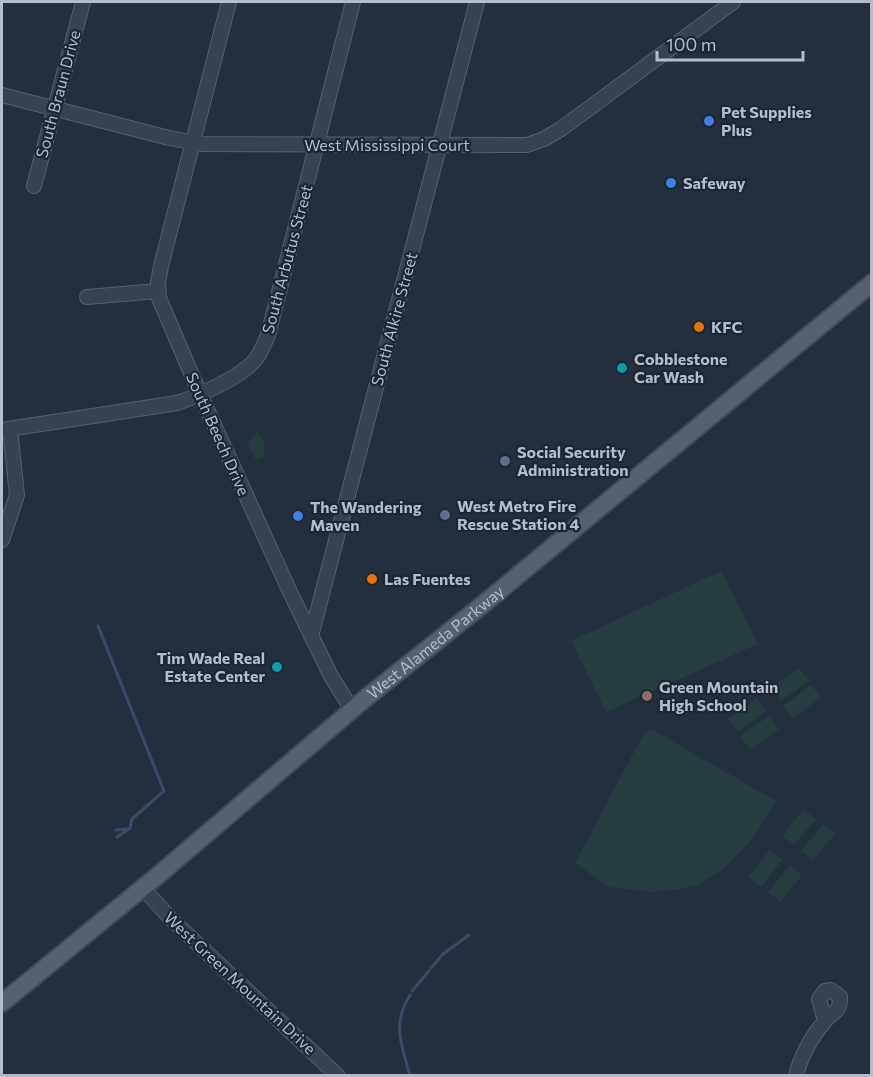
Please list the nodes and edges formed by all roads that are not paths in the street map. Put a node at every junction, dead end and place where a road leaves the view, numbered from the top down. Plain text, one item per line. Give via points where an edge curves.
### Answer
1 (82, 2) edge
2 (229, 2) edge
3 (353, 2) edge
4 (477, 2) edge
5 (733, 2) edge
6 (2, 95) edge
7 (54, 108) junction
8 (192, 143) junction
9 (316, 144) junction
10 (440, 145) junction
11 (34, 186) dead end
12 (872, 283) edge
13 (158, 291) junction
14 (87, 297) dead end
15 (200, 394) junction
16 (6, 429) edge
17 (2, 540) edge
18 (311, 636) junction
19 (352, 710) junction
20 (143, 888) junction
21 (2, 1003) edge
22 (825, 1021) dead end
23 (330, 1073) edge
24 (796, 1076) edge

1 - 7 street, South Braun Drive
2 - 8 street, South Beech Drive
3 - 9 street, South Arbutus Street
4 - 10 street, South Alkire Street
5 - 10 street, West Mississippi Court via 544,139 516,146
6 - 7 street, West Mississippi Court
7 - 8 street, West Mississippi Court
7 - 11 street, South Braun Drive
8 - 9 street, West Mississippi Court
8 - 13 street, South Beech Drive
9 - 10 street, West Mississippi Court
9 - 15 street, South Arbutus Street via 263,348 247,368
10 - 18 street, South Alkire Street
12 - 19 main road, West Alameda Parkway
13 - 14 street
13 - 15 street, South Beech Drive
15 - 16 street, South Arbutus Street via 177,403
15 - 18 street, South Beech Drive
16 - 17 street via 17,495
18 - 19 street, South Beech Drive
19 - 20 main road, West Alameda Parkway
20 - 21 main road, West Alameda Parkway
20 - 23 street, West Green Mountain Drive
22 - 24 street via 800,1060

